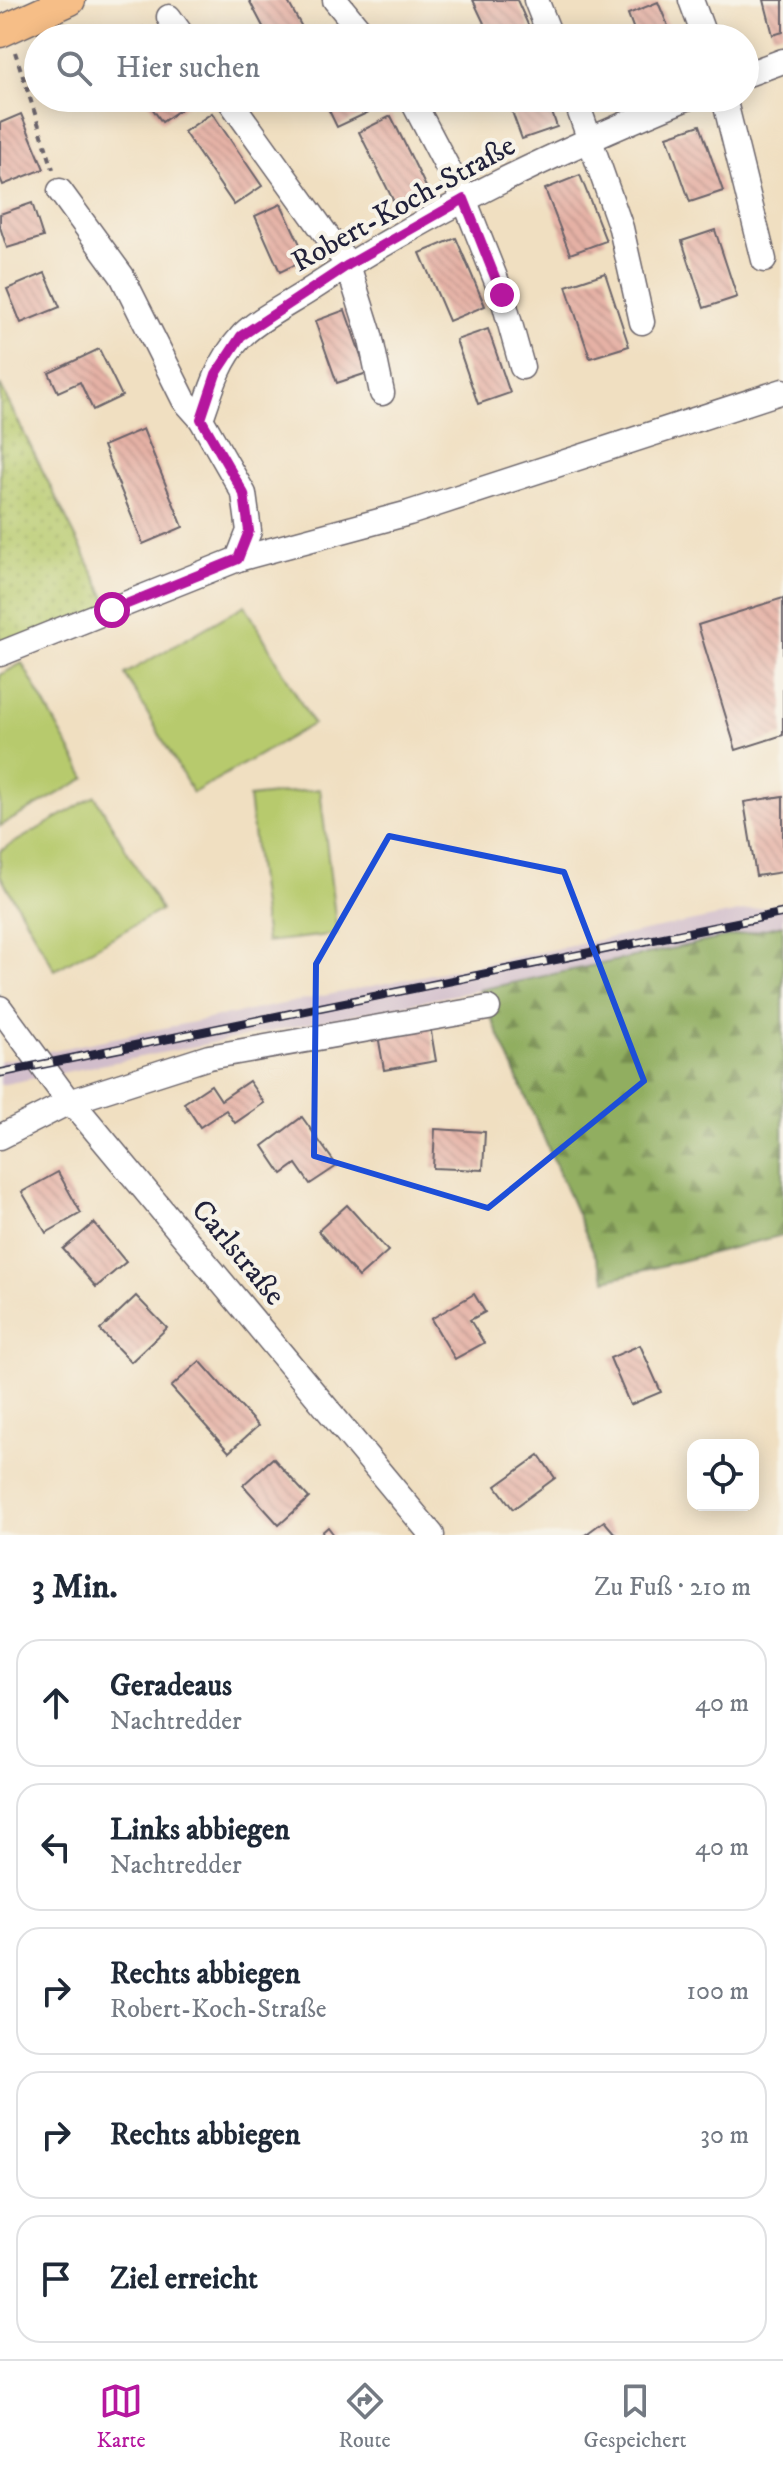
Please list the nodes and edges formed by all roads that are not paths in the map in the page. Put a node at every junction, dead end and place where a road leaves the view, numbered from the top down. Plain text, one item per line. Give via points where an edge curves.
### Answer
1 (70, 0) edge
2 (335, 0) edge
3 (536, 0) edge
4 (691, 0) edge
5 (169, 17) dead end
6 (174, 24) edge
7 (355, 24) edge
8 (545, 24) edge
9 (700, 24) edge
10 (3, 31) edge
11 (783, 61) edge
12 (759, 70) edge
13 (238, 112) edge
14 (418, 112) edge
15 (580, 112) edge
16 (653, 112) edge
17 (727, 112) edge
18 (590, 138) junction
19 (60, 191) road end
20 (464, 199) junction
21 (764, 260) dead end
22 (348, 265) junction
23 (642, 322) dead end
24 (522, 367) dead end
25 (783, 391) edge
26 (382, 393) dead end
27 (201, 419) junction
28 (238, 559) junction
29 (0, 654) edge
30 (0, 1008) edge
31 (488, 1008) dead end
32 (69, 1102) junction
33 (0, 1137) edge
34 (432, 1535) edge

1 - 10 main road
2 - 7 street
3 - 8 street
4 - 9 street
5 - 6 street
11 - 12 street
13 - 22 street
14 - 20 street
15 - 18 street
16 - 18 street, Robert-Koch-Straße
17 - 21 street
18 - 20 street, Robert-Koch-Straße
18 - 23 street via 621,228
19 - 27 street via 122,276 184,400
20 - 22 street, Robert-Koch-Straße
20 - 24 street via 502,295
22 - 26 street
22 - 27 street, Robert-Koch-Straße via 241,336 216,374
25 - 28 street via 409,513
27 - 28 street via 244,494 249,531
28 - 29 street
30 - 32 street, Carlstraße
31 - 32 street via 209,1057
32 - 33 street
32 - 34 street, Carlstraße

